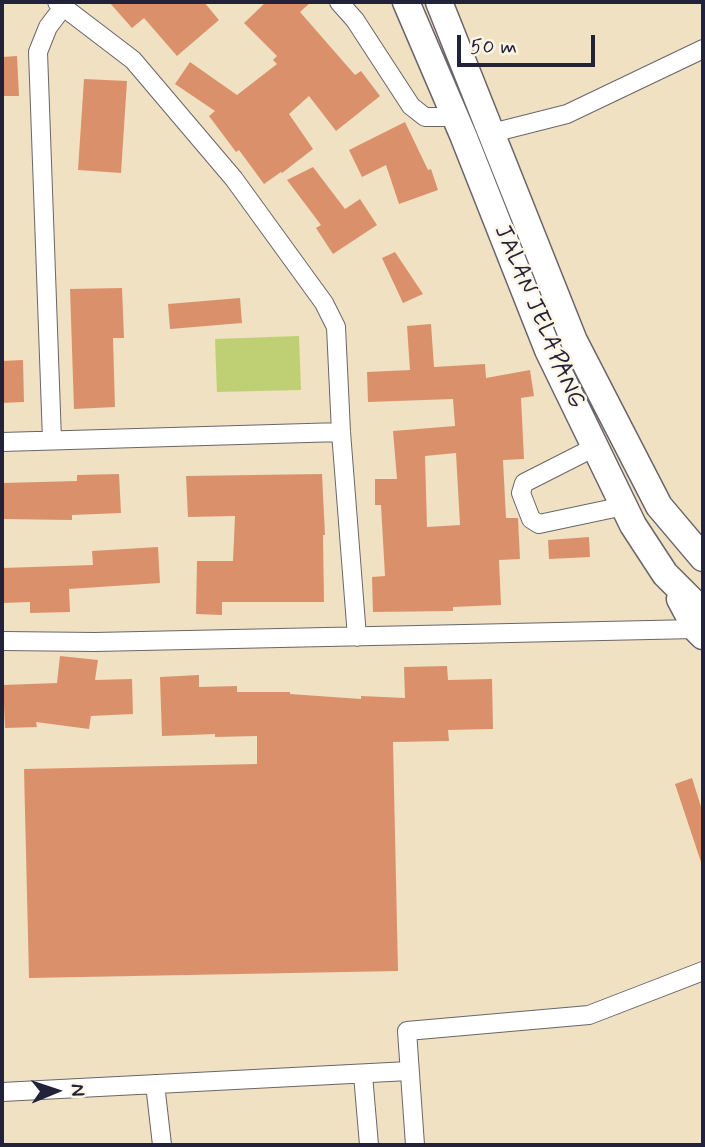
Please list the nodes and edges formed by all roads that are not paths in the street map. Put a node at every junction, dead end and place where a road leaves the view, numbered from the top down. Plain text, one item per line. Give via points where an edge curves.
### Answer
1 (338, 2) edge
2 (406, 2) edge
3 (439, 2) edge
4 (61, 4) edge
5 (703, 48) edge
6 (456, 117) junction
7 (492, 133) junction
8 (341, 432) junction
9 (52, 440) junction
10 (2, 442) edge
11 (595, 447) junction
12 (624, 506) junction
13 (703, 558) edge
14 (701, 626) edge
15 (357, 637) junction
16 (2, 641) edge
17 (703, 971) edge
18 (409, 1071) junction
19 (363, 1074) junction
20 (155, 1084) junction
21 (2, 1092) edge
22 (162, 1145) edge
23 (369, 1145) edge
24 (415, 1145) edge

1 - 6 street via 355,20 411,106 425,117
2 - 6 main road, JALAN JELAPANG
3 - 7 main road, JALAN JELAPANG
4 - 8 street via 133,60 234,178 324,303 336,327
4 - 9 street via 38,52
5 - 7 street via 568,114
6 - 11 main road, JALAN JELAPANG via 548,350
7 - 13 main road, JALAN JELAPANG via 575,341 659,506
8 - 9 street
8 - 15 street
9 - 10 street
11 - 12 main road, JALAN JELAPANG
11 - 12 street via 524,482 521,493 531,519 539,524
12 - 14 main road, JALAN JELAPANG
14 - 15 street
15 - 16 street
17 - 18 street via 589,1015 407,1031
18 - 19 street
18 - 24 street
19 - 20 street
19 - 23 street
20 - 21 street
20 - 22 street

